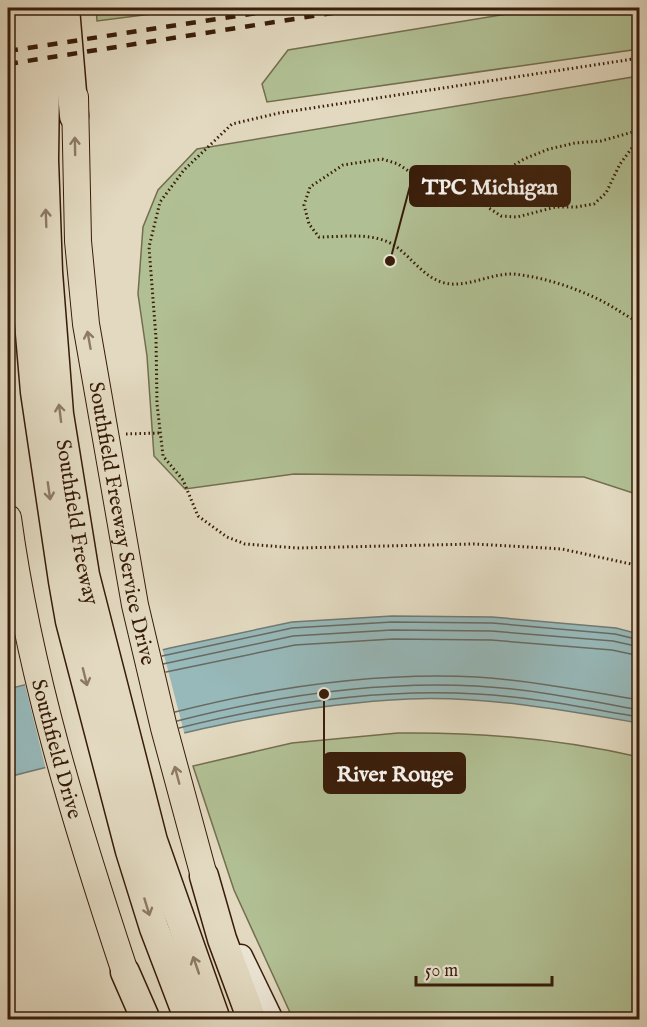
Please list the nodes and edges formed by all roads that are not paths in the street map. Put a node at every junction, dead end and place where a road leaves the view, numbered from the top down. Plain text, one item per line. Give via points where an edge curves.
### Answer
1 (22, 8) edge
2 (46, 8) edge
3 (75, 9) edge
4 (75, 116) joint
5 (8, 518) edge
6 (82, 618) junction
7 (141, 846) junction
8 (204, 876) junction
9 (125, 972) junction
10 (138, 1020) edge
11 (146, 1020) edge
12 (189, 1020) edge
13 (216, 1020) edge
14 (252, 1020) edge
15 (272, 1020) edge

1 -> 6 highway, Southfield Freeway via 26,287 35,392
6 -> 2 highway, Southfield Freeway via 85,575 59,414 48,284 44,160
3 - 4 highway
8 -> 4 main road, Southfield Freeway Service Drive via 135,605 105,435 78,241
5 - 9 main road, Southfield Drive via 56,747
6 - 7 highway, Southfield Freeway
7 -> 12 highway, Southfield Freeway via 154,928
13 -> 7 highway, Southfield Freeway
8 - 14 highway
8 - 15 main road, Southfield Freeway Service Drive
9 - 10 main road
9 - 11 highway

